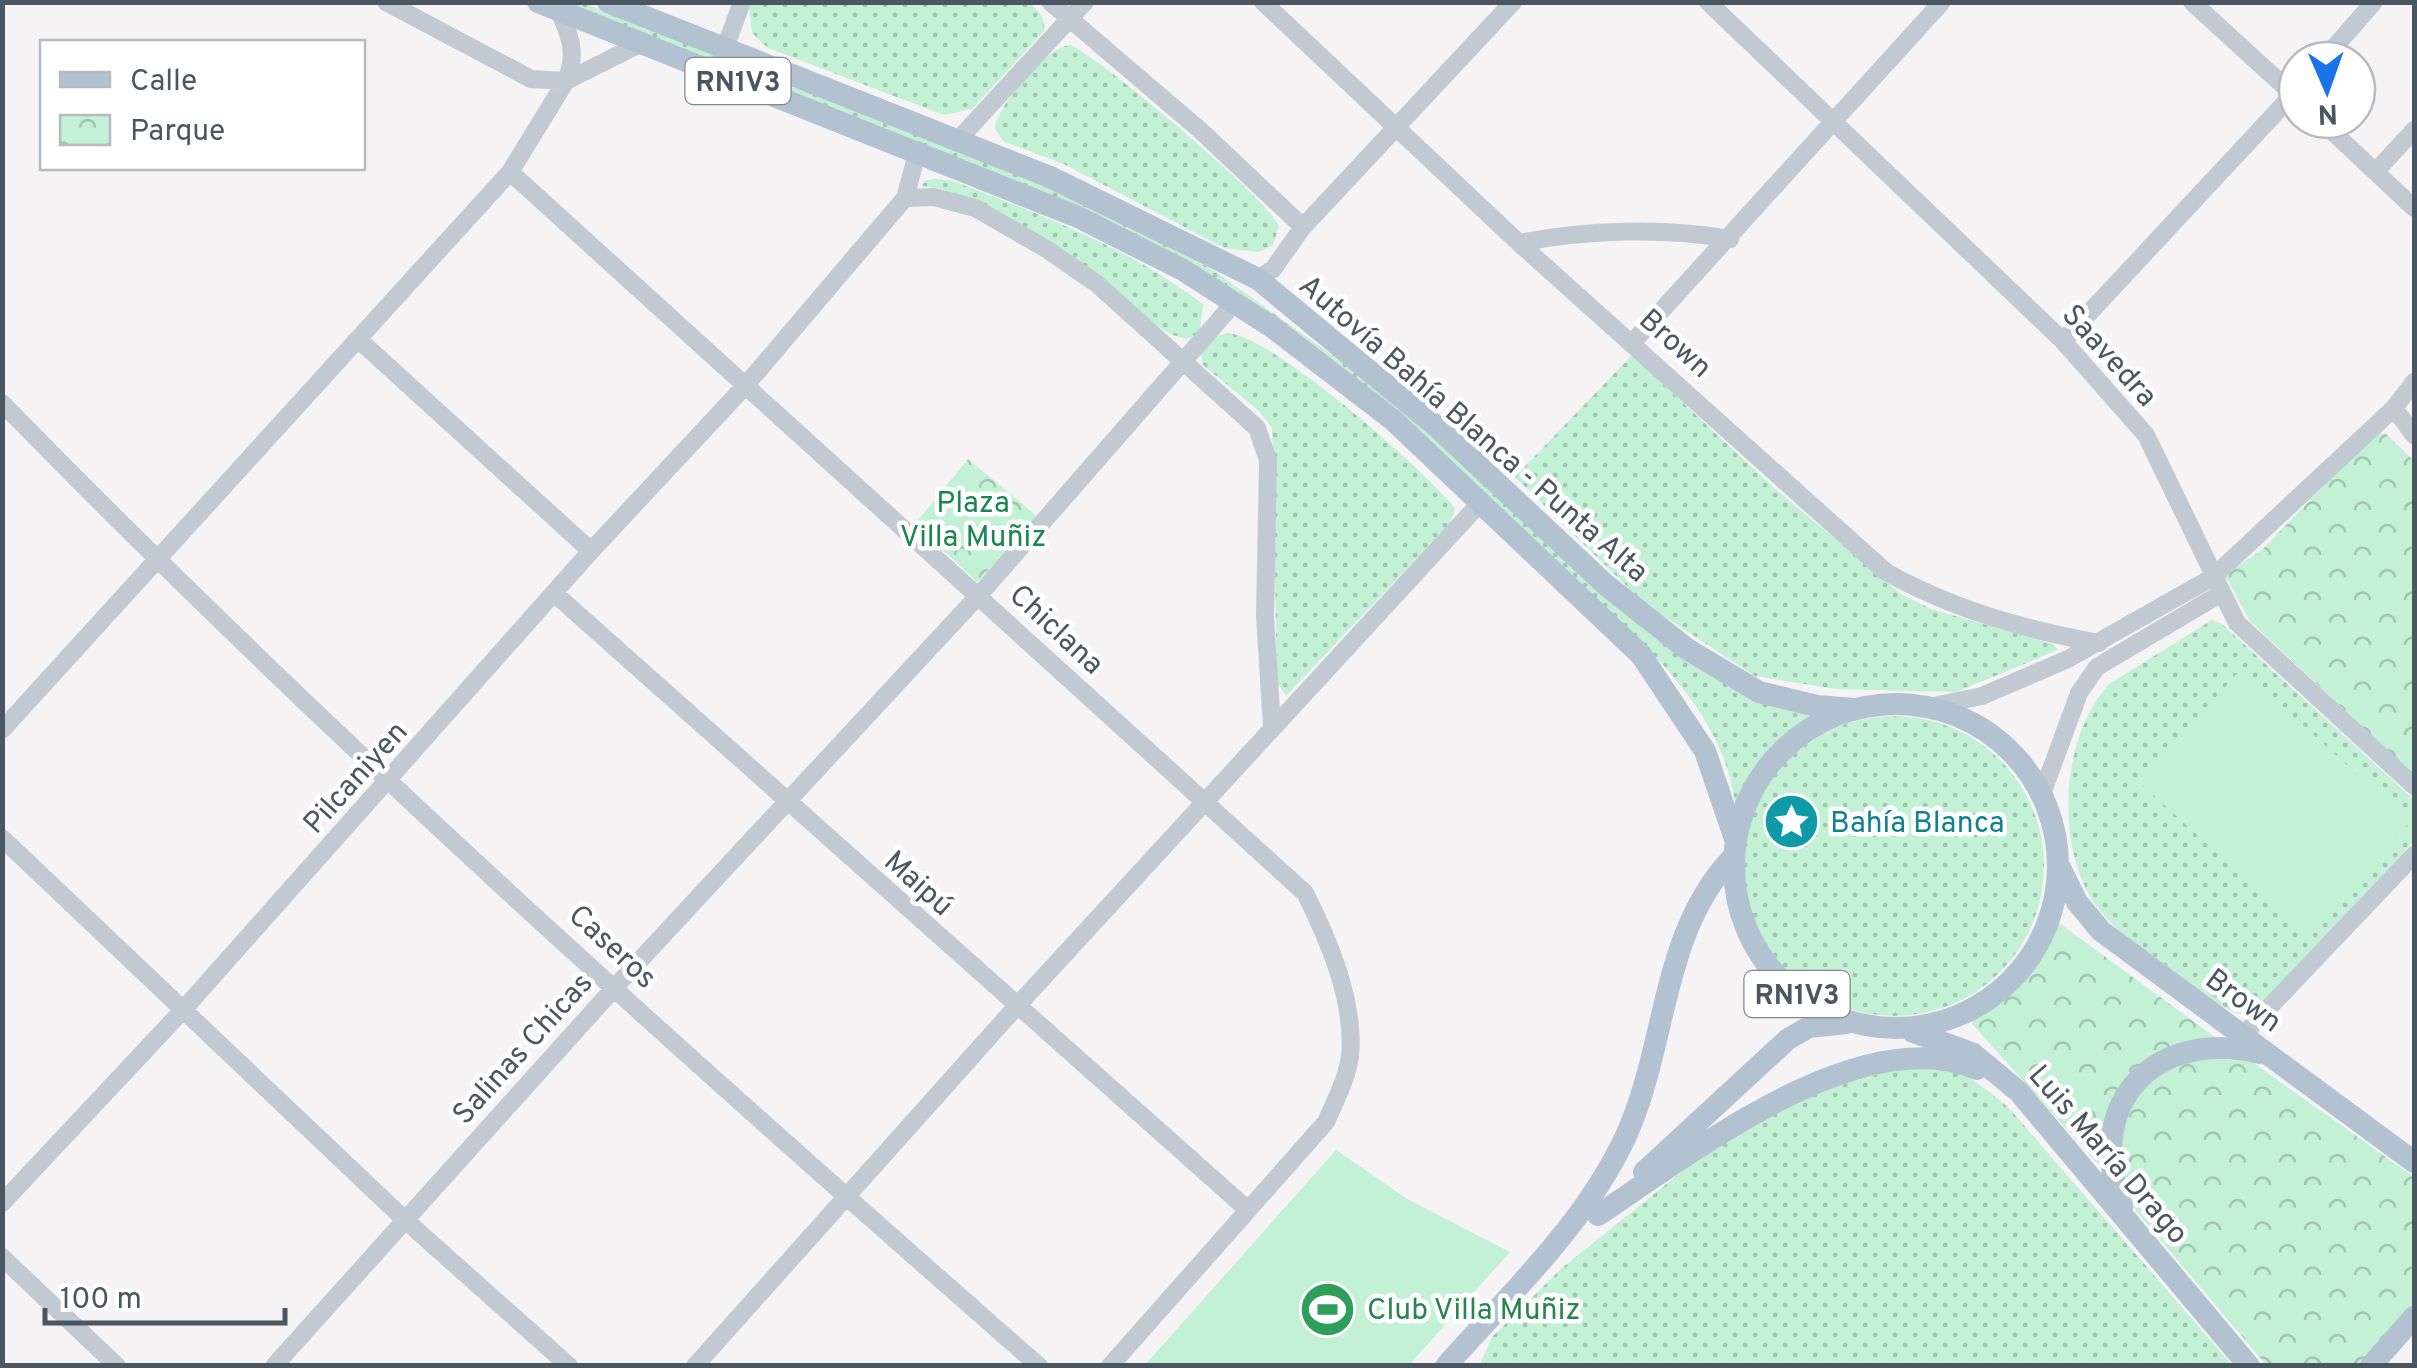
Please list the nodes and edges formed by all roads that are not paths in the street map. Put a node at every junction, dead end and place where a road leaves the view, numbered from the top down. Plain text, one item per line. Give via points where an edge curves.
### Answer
1 (386, 2) edge
2 (608, 2) edge
3 (742, 2) edge
4 (1050, 2) edge
5 (1085, 2) edge
6 (1264, 2) edge
7 (1513, 2) edge
8 (1708, 2) edge
9 (1942, 2) edge
10 (2192, 2) edge
11 (2374, 2) edge
12 (548, 7) edge
13 (1070, 20) junction
14 (2341, 40) edge
15 (642, 43) junction
16 (725, 48) junction
17 (2277, 77) edge
18 (566, 81) junction
19 (2277, 114) edge
20 (1834, 120) junction
21 (1399, 129) junction
22 (2414, 130) edge
23 (958, 140) junction
24 (2342, 140) edge
25 (918, 150) junction
26 (2376, 171) junction
27 (510, 172) junction
28 (905, 198) junction
29 (2414, 208) edge
30 (1303, 226) junction
31 (1730, 239) junction
32 (1518, 243) junction
33 (1258, 279) junction
34 (1235, 302) junction
35 (358, 338) junction
36 (2063, 341) junction
37 (1632, 343) junction
38 (1184, 359) junction
39 (2414, 382) edge
40 (745, 386) junction
41 (2, 403) edge
42 (2394, 408) junction
43 (2414, 435) edge
44 (1482, 501) junction
45 (591, 550) junction
46 (159, 558) junction
47 (2217, 585) junction
48 (555, 594) junction
49 (979, 595) junction
50 (2099, 644) junction
51 (1928, 707) junction
52 (1854, 709) junction
53 (1272, 726) junction
54 (2, 730) edge
55 (391, 779) junction
56 (2414, 786) edge
57 (2042, 794) junction
58 (787, 802) junction
59 (1206, 805) junction
60 (2, 838) edge
61 (1734, 848) junction
62 (2414, 855) edge
63 (2059, 866) junction
64 (616, 986) junction
65 (1016, 1007) junction
66 (182, 1011) junction
67 (1854, 1023) junction
68 (1891, 1028) junction
69 (2242, 1036) junction
70 (2268, 1055) junction
71 (2019, 1092) junction
72 (2414, 1162) edge
73 (847, 1198) junction
74 (2, 1203) edge
75 (1248, 1210) junction
76 (1598, 1215) junction
77 (404, 1219) junction
78 (2127, 1219) junction
79 (2, 1257) edge
80 (1517, 1287) junction
81 (2414, 1317) edge
82 (1446, 1365) edge
83 (117, 1366) edge
84 (274, 1366) edge
85 (569, 1366) edge
86 (694, 1366) edge
87 (1039, 1366) edge
88 (1110, 1366) edge
89 (2249, 1366) edge
90 (2370, 1366) edge

1 - 18 street via 531,79
2 - 16 main road, Autovía Bahía Blanca - Punta Alta / RN1V3
3 - 16 street
4 - 13 street
5 - 13 street
6 - 21 street, Brown
7 - 21 street
8 - 20 street, Saavedra
9 - 20 street
10 - 17 street
11 - 14 street
12 - 15 main road, Autovía Bahía Blanca - Punta Alta / RN1V3
12 - 18 street via 573,44
13 - 23 street
13 - 30 street
15 - 18 street
15 - 25 main road, Autovía Bahía Blanca - Punta Alta / RN1V3
16 - 23 main road, Autovía Bahía Blanca - Punta Alta / RN1V3
18 - 27 street
19 - 36 street
20 - 31 street
20 - 36 street, Saavedra
21 - 30 street
21 - 32 street, Brown
22 - 26 street
23 - 33 main road, Autovía Bahía Blanca - Punta Alta / RN1V3 via 1050,177
24 - 26 street
25 - 28 street
25 - 34 main road, Autovía Bahía Blanca - Punta Alta / RN1V3 via 1078,217
26 - 29 street
27 - 35 street
27 - 40 street, Chiclana
28 - 38 street via 934,197 975,208 1020,232 1096,284
28 - 40 street, Pilcaniyen
30 - 33 street via 1274,268
31 - 32 street via 1699,233 1557,235
31 - 37 street
32 - 37 street, Brown
33 - 52 main road, Autovía Bahía Blanca - Punta Alta / RN1V3 via 1687,649 1759,692
34 - 38 street, Salinas Chicas
34 - 44 main road, Autovía Bahía Blanca - Punta Alta / RN1V3 via 1393,420
35 - 45 street
35 - 46 street
36 - 47 street, Saavedra via 2146,435
37 - 50 street, Brown via 1886,572 1933,598
38 - 49 street, Salinas Chicas
38 - 53 street via 1248,417 1268,460 1265,616
39 - 42 street
40 - 45 street, Pilcaniyen
40 - 49 street, Chiclana
41 - 46 street, Caseros
42 - 43 street
42 - 47 street
44 - 53 street
44 - 61 main road, Autovía Bahía Blanca - Punta Alta / RN1V3 via 1659,678 1705,751
45 - 48 street, Pilcaniyen
46 - 54 street
46 - 55 street, Caseros
47 - 50 street
47 - 56 street, Saavedra via 2237,623
47 - 57 street via 2096,667 2079,693
48 - 55 street, Pilcaniyen
48 - 58 street, Maipú
49 - 58 street, Salinas Chicas
49 - 59 street, Chiclana
50 - 51 street via 1982,696
51 - 52 main road, RN1V3
51 - 57 main road, RN1V3 via 1995,737
52 - 61 main road, RN1V3 via 1819,723 1776,757 1746,804
53 - 59 street
55 - 64 street, Caseros
55 - 66 street, Pilcaniyen
57 - 63 main road, RN1V3
58 - 64 street, Salinas Chicas
58 - 65 street, Maipú
59 - 65 street
59 - 75 street, Chiclana via 1306,893 1347,1011 1350,1056 1326,1122
60 - 66 street
61 - 67 main road, RN1V3 via 1735,894 1764,961 1789,989
61 - 80 main road via 1683,933 1647,1079 1624,1138 1580,1211
62 - 69 street
63 - 68 main road, RN1V3 via 2042,938 2009,982 1964,1014
63 - 69 main road, Brown via 2100,931
64 - 73 street, Caseros
64 - 77 street, Salinas Chicas
65 - 73 street
65 - 75 street, Maipú
66 - 74 street, Pilcaniyen
66 - 77 street
67 - 68 main road, RN1V3
67 - 76 main road via 1822,1023 1788,1039
68 - 71 main road, Luis María Drago via 1956,1045
69 - 70 main road, Brown
70 - 72 main road, Brown
70 - 78 main road via 2186,1051 2132,1086 2115,1116 2110,1148
71 - 76 main road via 1972,1066 1934,1057 1873,1064 1756,1115
71 - 78 main road, Luis María Drago
73 - 86 street
73 - 87 street, Caseros
75 - 88 street
76 - 80 main road
77 - 84 street, Salinas Chicas
77 - 85 street
78 - 89 main road, Luis María Drago
79 - 83 street
80 - 82 main road
81 - 90 main road

